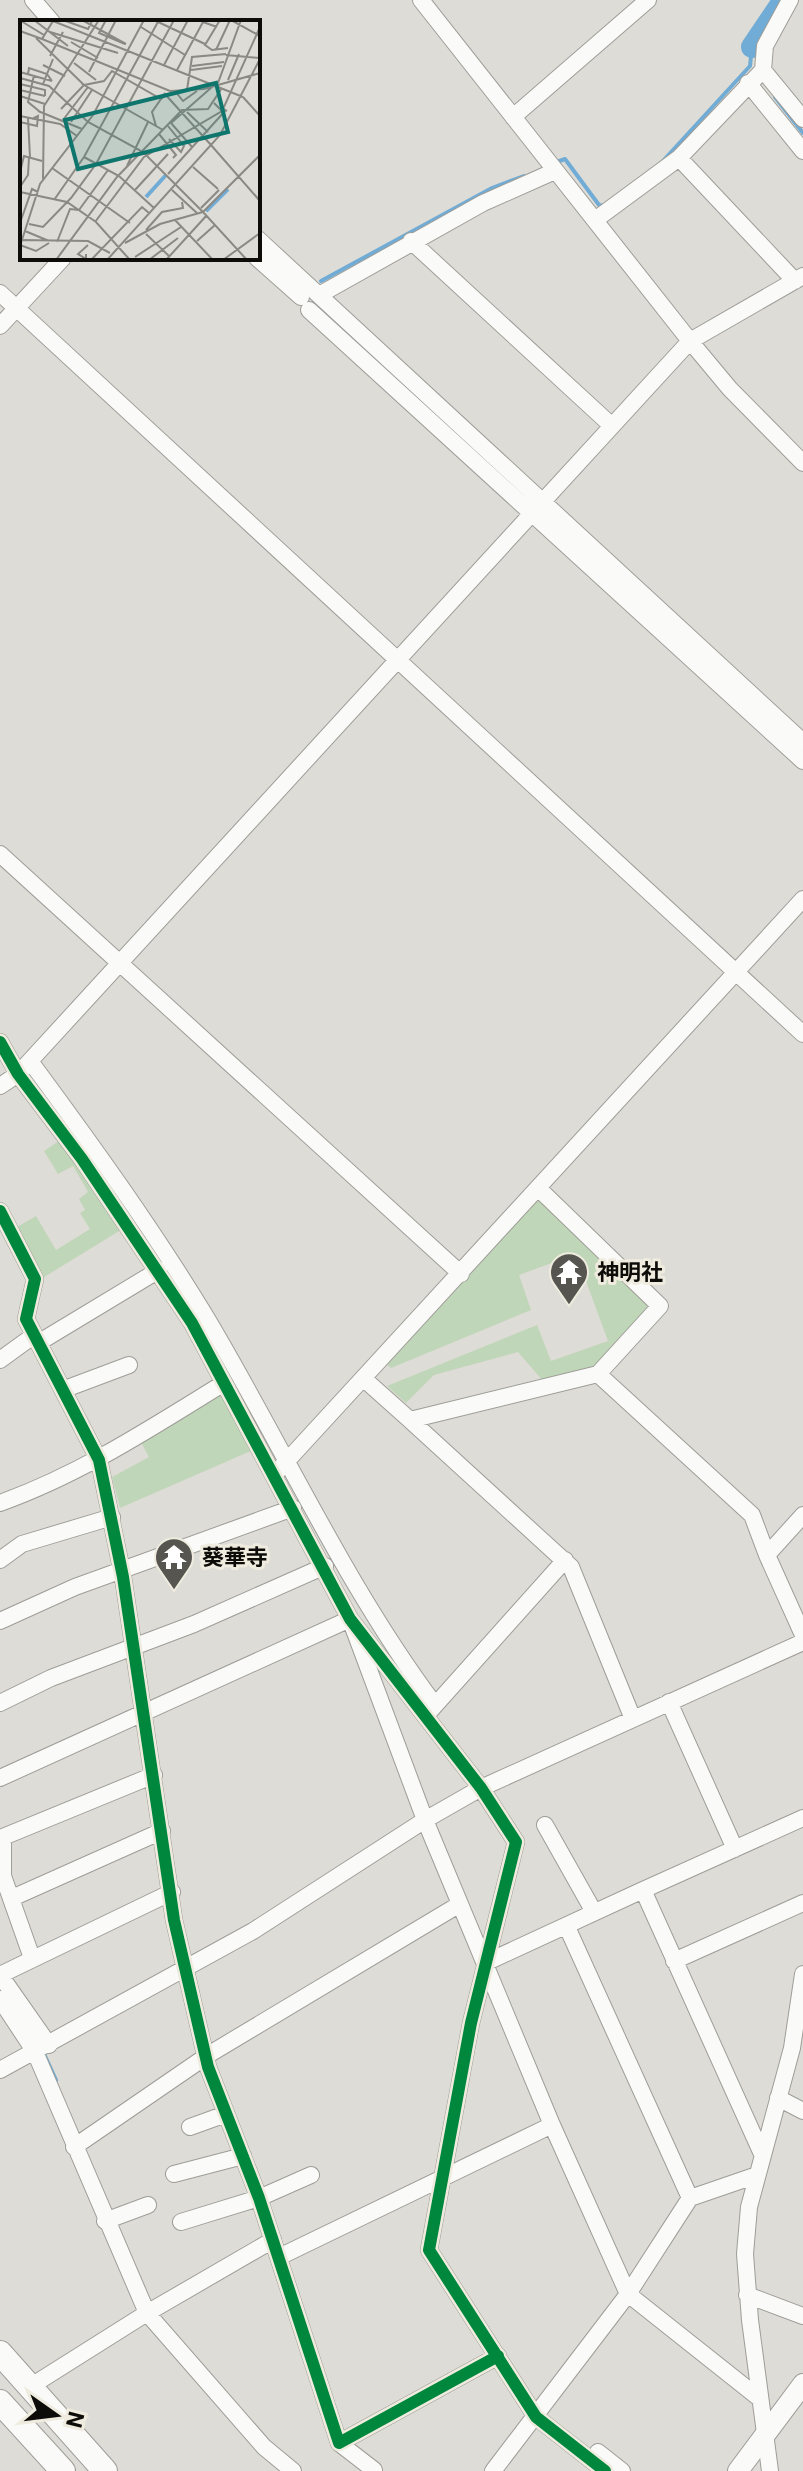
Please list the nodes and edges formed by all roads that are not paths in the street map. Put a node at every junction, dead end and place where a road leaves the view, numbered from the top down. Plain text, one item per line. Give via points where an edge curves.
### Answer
1 (33, 0) edge
2 (421, 0) edge
3 (648, 0) edge
4 (790, 0) edge
5 (50, 20) edge
6 (763, 70) junction
7 (748, 83) junction
8 (513, 117) junction
9 (803, 119) edge
10 (803, 151) edge
11 (679, 158) junction
12 (551, 167) junction
13 (595, 220) junction
14 (260, 241) edge
15 (411, 241) junction
16 (61, 260) edge
17 (260, 260) edge
18 (799, 278) edge
19 (0, 293) edge
20 (313, 301) junction
21 (15, 310) junction
22 (0, 326) edge
23 (690, 341) junction
24 (612, 426) junction
25 (803, 463) edge
26 (538, 508) junction
27 (397, 661) junction
28 (803, 742) edge
29 (803, 761) edge
30 (0, 854) edge
31 (803, 899) edge
32 (121, 964) junction
33 (735, 973) junction
34 (803, 1034) edge
35 (0, 1042) edge
36 (30, 1061) junction
37 (18, 1074) junction
38 (0, 1086) edge
39 (538, 1188) junction
40 (2, 1222) edge
41 (159, 1270) junction
42 (461, 1274) junction
43 (35, 1339) junction
44 (0, 1360) edge
45 (129, 1365) dead end
46 (598, 1374) junction
47 (364, 1379) junction
48 (224, 1383) junction
49 (65, 1389) junction
50 (410, 1420) junction
51 (99, 1460) junction
52 (287, 1461) junction
53 (274, 1475) junction
54 (0, 1503) edge
55 (293, 1508) junction
56 (803, 1515) edge
57 (112, 1517) junction
58 (767, 1555) junction
59 (0, 1560) edge
60 (565, 1560) junction
61 (325, 1566) junction
62 (122, 1571) junction
63 (350, 1619) junction
64 (0, 1621) edge
65 (803, 1635) edge
66 (803, 1642) edge
67 (134, 1649) junction
68 (669, 1702) junction
69 (0, 1703) edge
70 (430, 1710) junction
71 (143, 1714) junction
72 (633, 1719) junction
73 (154, 1775) junction
74 (0, 1778) edge
75 (481, 1788) junction
76 (803, 1818) edge
77 (425, 1820) junction
78 (545, 1825) dead end
79 (162, 1831) junction
80 (735, 1849) junction
81 (643, 1890) junction
82 (172, 1892) junction
83 (12, 1898) junction
84 (803, 1903) edge
85 (460, 1904) junction
86 (594, 1912) junction
87 (567, 1927) junction
88 (32, 1958) junction
89 (674, 1961) junction
90 (485, 1963) junction
91 (184, 1969) junction
92 (803, 1974) edge
93 (0, 1975) edge
94 (801, 1998) edge
95 (0, 1999) edge
96 (42, 2049) junction
97 (208, 2055) junction
98 (0, 2070) edge
99 (778, 2098) junction
100 (803, 2111) edge
101 (226, 2114) junction
102 (552, 2125) junction
103 (190, 2127) dead end
104 (78, 2144) junction
105 (762, 2154) junction
106 (243, 2156) junction
107 (174, 2174) dead end
108 (311, 2175) dead end
109 (757, 2175) junction
110 (439, 2180) junction
111 (259, 2198) junction
112 (690, 2198) junction
113 (148, 2205) dead end
114 (110, 2220) junction
115 (181, 2222) dead end
116 (273, 2240) junction
117 (279, 2257) junction
118 (628, 2294) junction
119 (747, 2295) junction
120 (147, 2313) junction
121 (803, 2316) edge
122 (0, 2353) edge
123 (498, 2356) junction
124 (803, 2384) edge
125 (28, 2388) junction
126 (759, 2398) junction
127 (0, 2402) edge
128 (539, 2412) junction
129 (766, 2432) junction
130 (339, 2443) junction
131 (63, 2471) edge
132 (105, 2471) edge
133 (293, 2471) edge
134 (374, 2471) edge
135 (493, 2471) edge
136 (605, 2471) edge
137 (622, 2471) edge
138 (738, 2471) edge
139 (770, 2471) edge

1 - 5 street
2 - 8 street
3 - 8 street
4 - 6 street via 765,46
6 - 7 street
6 - 9 street
7 - 10 street
7 - 11 street
8 - 12 street
11 - 13 street
11 - 18 street
12 - 13 street
12 - 15 street
13 - 23 street
14 - 20 street
15 - 20 street
15 - 24 street
16 - 21 street
17 - 20 street
18 - 23 street
19 - 21 street
20 - 26 street
21 - 22 street
21 - 27 street
23 - 24 street
23 - 25 street
24 - 26 street
26 - 27 street
26 - 28 street
26 - 29 street
27 - 32 street
27 - 33 street
30 - 32 street
31 - 33 street
32 - 36 street
32 - 42 street
33 - 34 street
33 - 39 street
35 - 37 street
36 - 37 street
36 - 52 street via 171,1262
37 - 38 street
37 - 41 street
39 - 42 street
39 - 46 street via 660,1306
40 - 43 street via 35,1279 26,1319
41 - 43 street
41 - 48 street
42 - 47 street
43 - 44 street
43 - 49 street
45 - 49 street
46 - 50 street
46 - 58 street via 752,1515
47 - 50 street
47 - 52 street
48 - 51 street
48 - 53 street
49 - 51 street
50 - 60 street
51 - 54 street
51 - 57 street
52 - 53 street
52 - 70 street
53 - 55 street
55 - 61 street
55 - 62 street
56 - 58 street
57 - 59 street via 22,1544
57 - 62 street
58 - 65 street
60 - 70 street
60 - 72 street
61 - 63 street
61 - 67 street
62 - 64 street
62 - 67 street
63 - 70 street
63 - 71 street
63 - 77 street
66 - 68 street
67 - 69 street via 51,1678
67 - 71 street
68 - 72 street
68 - 80 street
70 - 75 street
71 - 73 street
71 - 74 street
72 - 75 street
73 - 79 street
73 - 83 street via 3,1837 3,1876
75 - 77 street
75 - 90 street via 516,1842
76 - 80 street
77 - 85 street
77 - 91 street
78 - 86 street
79 - 82 street
79 - 83 street
80 - 81 street
81 - 86 street
81 - 89 street
82 - 88 street
82 - 91 street
83 - 88 street
84 - 89 street
85 - 90 street
85 - 97 street
86 - 87 street
87 - 90 street
87 - 112 street
88 - 93 street
89 - 105 street
90 - 102 street
90 - 110 street
91 - 96 street
91 - 97 street
92 - 94 street
93 - 96 street
94 - 99 street
95 - 96 street
96 - 98 street
96 - 104 street
97 - 101 street
97 - 104 street
99 - 100 street
99 - 105 street
101 - 103 street
101 - 106 street
102 - 110 street
102 - 118 street
104 - 114 street
105 - 109 street
106 - 107 street
106 - 111 street
108 - 111 street
109 - 112 street
109 - 119 street via 747,2237
110 - 117 street
110 - 123 street via 429,2250
111 - 115 street
111 - 116 street
112 - 118 street
113 - 114 street
114 - 120 street
116 - 117 street
116 - 120 street
117 - 130 street
118 - 126 street
118 - 128 street
119 - 121 street
119 - 126 street
120 - 125 street
120 - 133 street via 264,2447
122 - 125 highway
123 - 128 street
123 - 130 street
124 - 129 main road
125 - 132 highway
126 - 129 street
127 - 131 highway
128 - 135 street
128 - 136 street
128 - 137 street
129 - 138 main road
129 - 139 street
130 - 134 street

